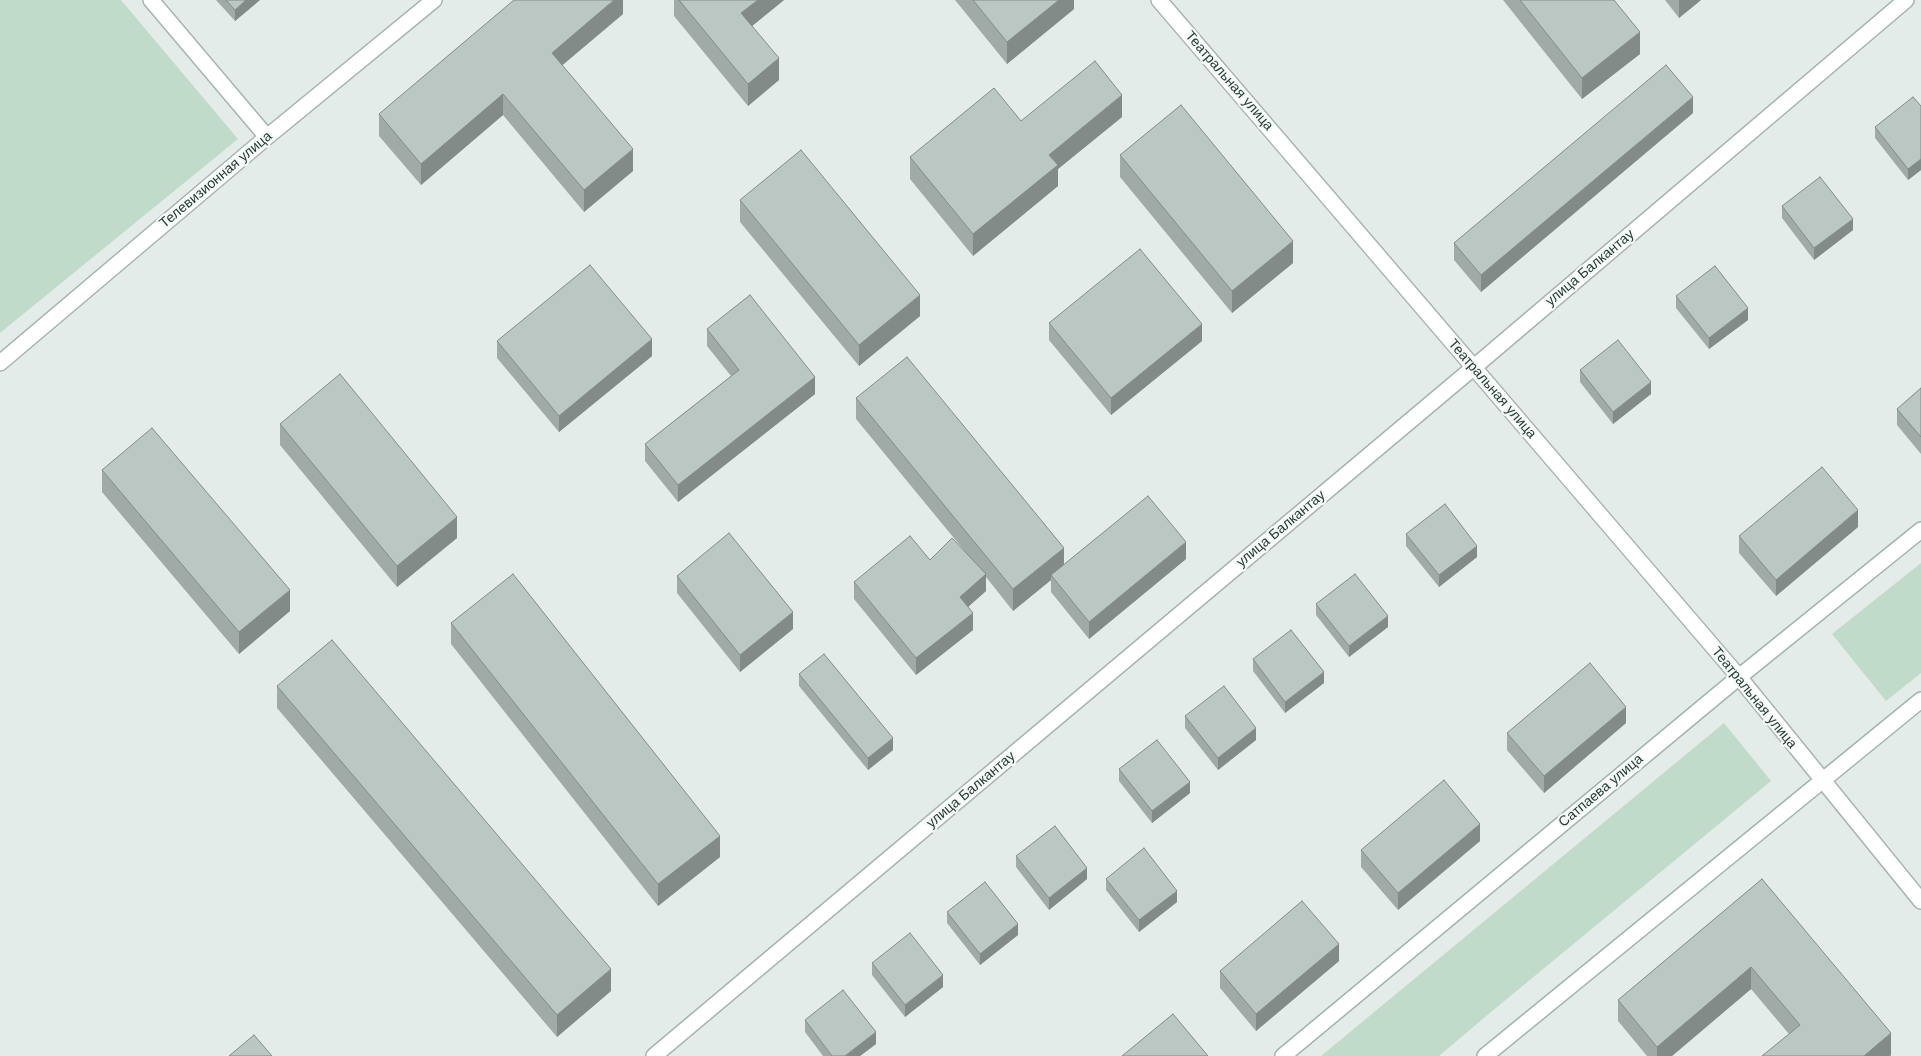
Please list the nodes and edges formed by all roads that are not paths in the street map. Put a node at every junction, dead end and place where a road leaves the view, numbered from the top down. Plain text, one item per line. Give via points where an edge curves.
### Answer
1 (151, 0) edge
2 (434, 0) edge
3 (1159, 0) edge
4 (1906, 0) edge
5 (267, 137) junction
6 (0, 363) edge
7 (1473, 368) junction
8 (1921, 530) edge
9 (1739, 677) junction
10 (1921, 700) edge
11 (1822, 781) junction
12 (1921, 901) edge
13 (654, 1056) edge
14 (1283, 1056) edge
15 (1485, 1056) edge

1 - 5 street
2 - 5 street, Телевизионная улица
3 - 7 street, Театральная улица
4 - 7 street, улица Балкантау
5 - 6 street, Телевизионная улица
7 - 9 street, Театральная улица
7 - 13 street, улица Балкантау
8 - 9 street, Сатпаева улица
9 - 11 street, Театральная улица
9 - 14 street, Сатпаева улица
10 - 11 street
11 - 12 street, Театральная улица
11 - 15 street

